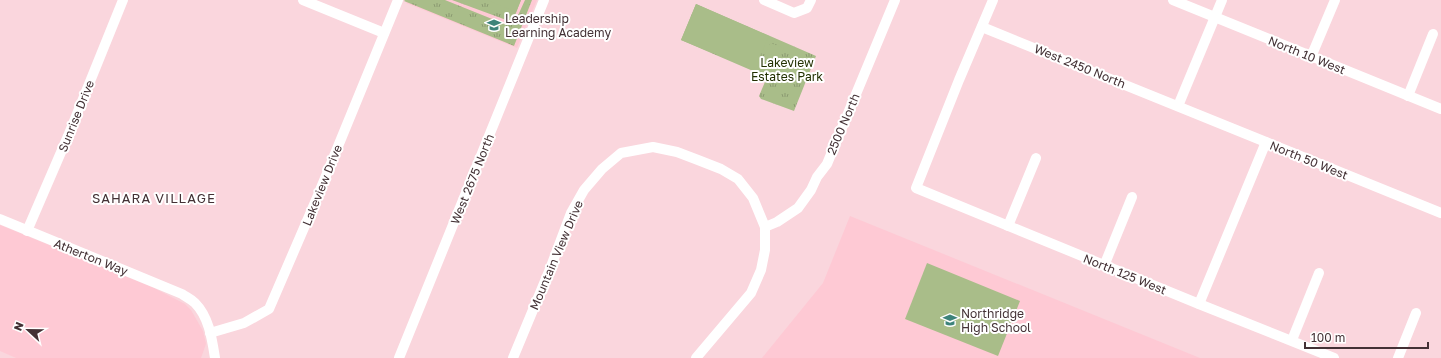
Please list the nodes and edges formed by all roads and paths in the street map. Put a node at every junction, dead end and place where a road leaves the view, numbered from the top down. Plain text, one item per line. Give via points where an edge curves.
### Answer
1 (123, 0) edge
2 (303, 0) edge
3 (398, 0) edge
4 (544, 0) edge
5 (764, 0) edge
6 (811, 0) edge
7 (895, 0) edge
8 (993, 0) edge
9 (1173, 0) edge
10 (1222, 0) edge
11 (1335, 0) edge
12 (778, 3) edge
13 (1214, 17) junction
14 (982, 27) junction
15 (384, 33) junction
16 (1433, 34) dead end
17 (1311, 57) junction
18 (1408, 96) junction
19 (1178, 106) junction
20 (1441, 110) edge
21 (1266, 142) junction
22 (1036, 158) dead end
23 (1132, 197) dead end
24 (1441, 213) edge
25 (0, 219) edge
26 (1008, 226) junction
27 (765, 227) junction
28 (27, 231) junction
29 (1104, 266) junction
30 (1319, 273) dead end
31 (1199, 304) junction
32 (1416, 313) dead end
33 (210, 333) junction
34 (1292, 340) junction
35 (215, 358) edge
36 (399, 358) edge
37 (513, 358) edge
38 (696, 358) edge
39 (1334, 358) edge
40 (1398, 358) edge

1 - 28 street, Sunrise Drive
2 - 15 street
3 - 15 street, Lakeview Drive
4 - 36 street, West 2675 North
5 - 12 street
6 - 12 street via 807,8 794,13
7 - 27 street, 2500 North via 826,164 798,208
8 - 14 street
9 - 13 street, North 10 West
10 - 13 street
11 - 17 street
13 - 17 street, North 10 West
13 - 19 street
14 - 19 street, West 2450 North
14 - 26 street, North 125 West via 916,188
15 - 33 street, Lakeview Drive via 269,309 244,324
16 - 18 street
17 - 18 street, North 10 West
18 - 20 street, North 10 West
19 - 21 street, North 50 West
21 - 24 street, North 50 West
21 - 31 street
22 - 26 street
23 - 29 street
25 - 28 street, Atherton Way
26 - 29 street, North 125 West
27 - 37 street, Mountain View Drive via 753,198 738,179 721,169 677,152 653,147 621,153 602,169 584,190 571,213
27 - 38 street via 765,250 761,270 751,293
28 - 33 street, Atherton Way via 182,294 194,302
29 - 31 street, North 125 West
30 - 34 street
31 - 34 street, North 125 West
32 - 40 street
33 - 35 street, Atherton Way
34 - 39 street, North 125 West

